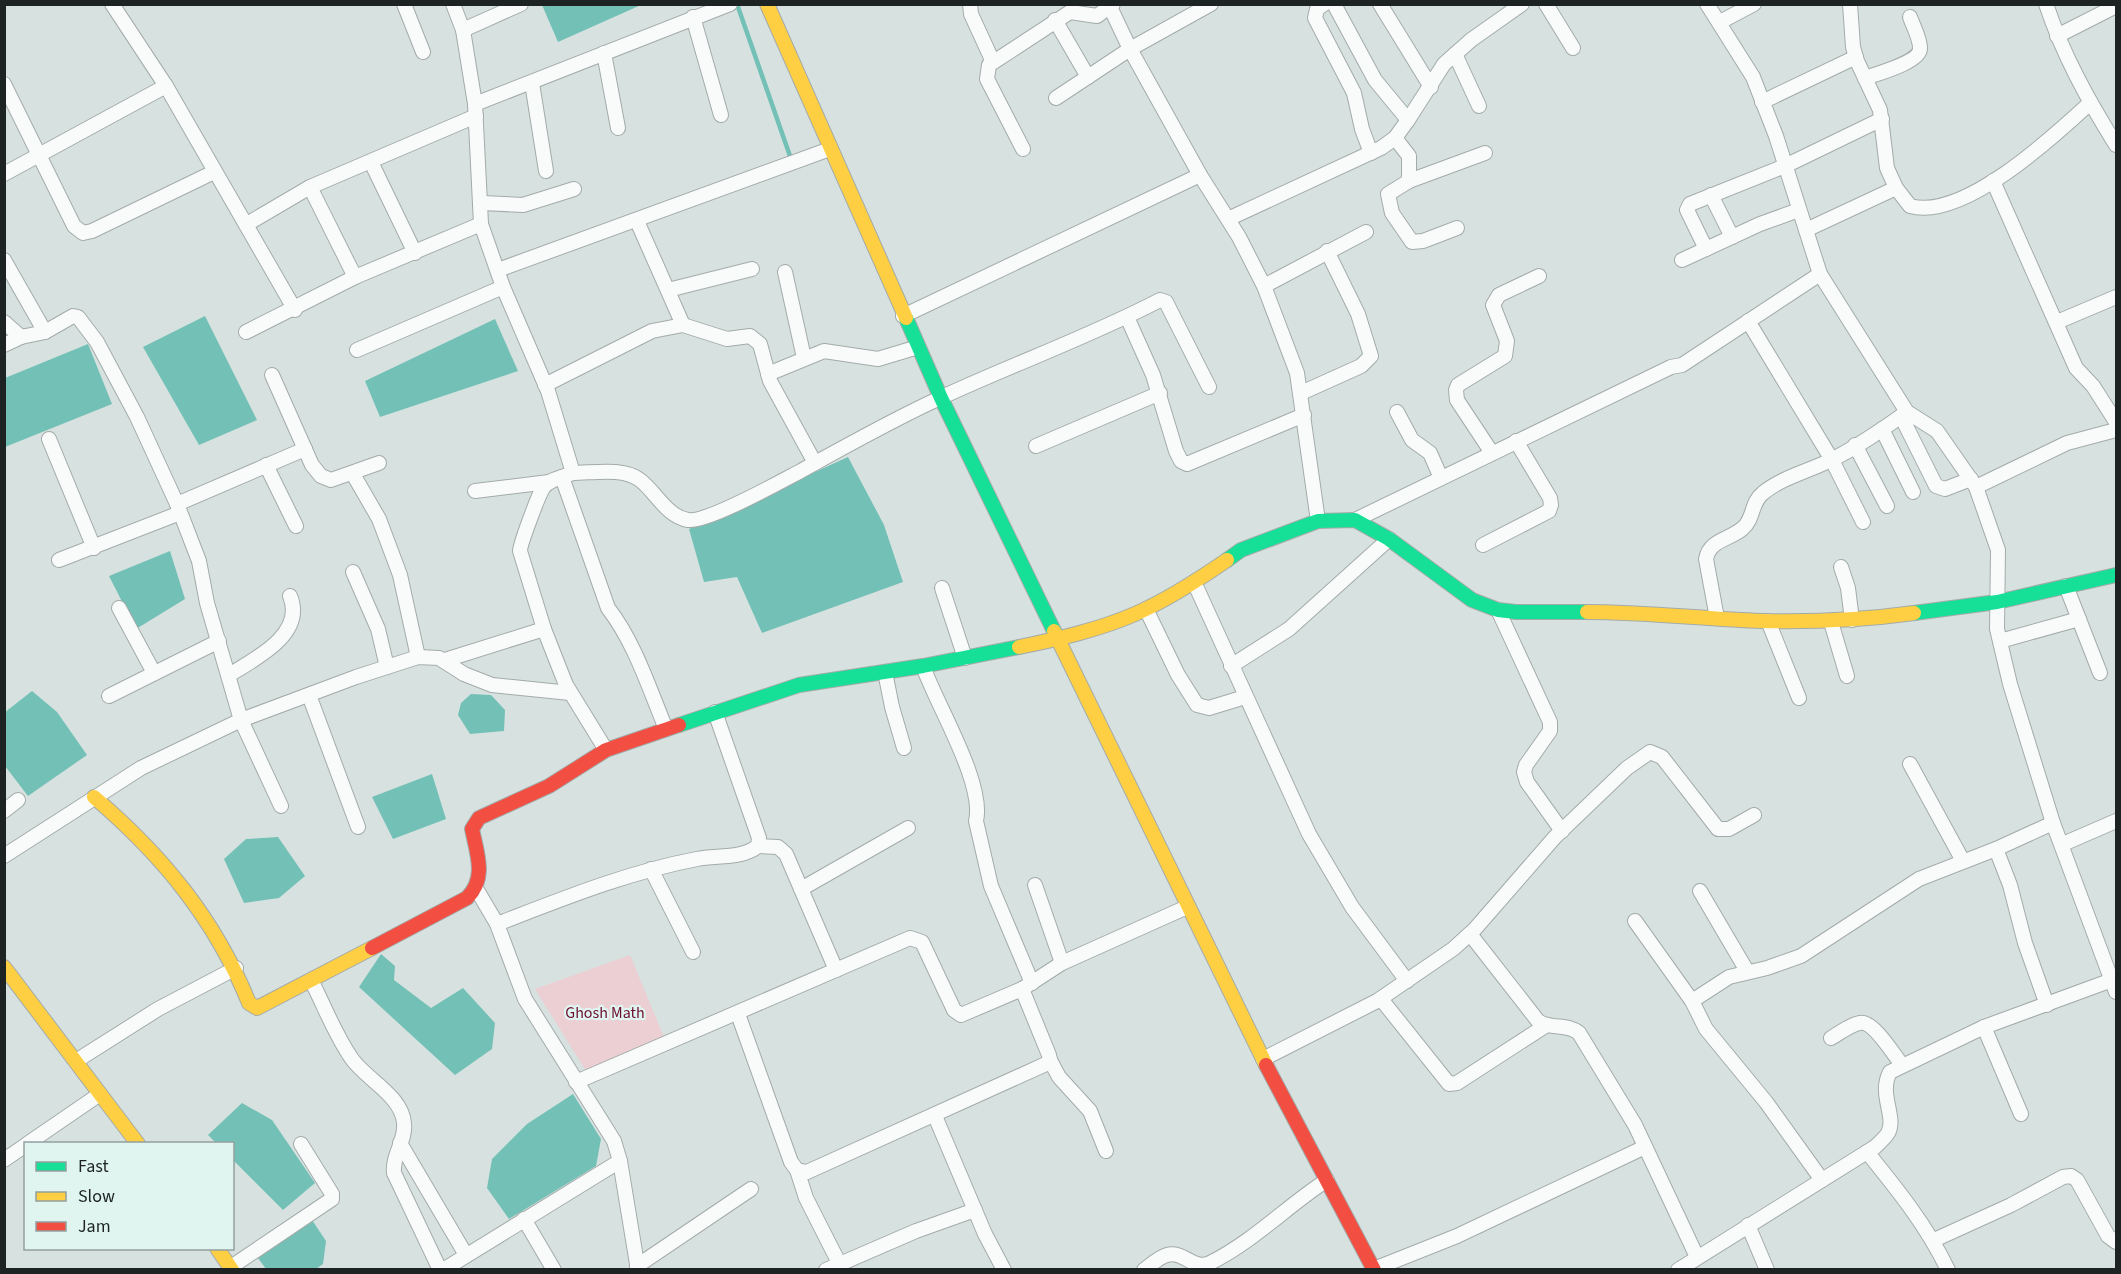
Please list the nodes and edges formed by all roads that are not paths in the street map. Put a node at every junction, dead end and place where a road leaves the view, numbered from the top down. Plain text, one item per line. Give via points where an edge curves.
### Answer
1 (112, 4) edge
2 (404, 4) edge
3 (453, 4) edge
4 (521, 4) edge
5 (730, 4) edge
6 (767, 4) edge
7 (970, 4) edge
8 (1211, 4) edge
9 (1324, 4) edge
10 (1334, 4) edge
11 (1380, 4) edge
12 (1522, 4) edge
13 (1546, 4) edge
14 (1707, 4) edge
15 (1754, 4) edge
16 (1850, 4) edge
17 (2046, 4) edge
18 (1112, 5) edge
19 (2108, 7) edge
20 (693, 17) junction
21 (1910, 17) dead end
22 (1055, 20) junction
23 (1720, 22) junction
24 (463, 30) junction
25 (2056, 36) junction
26 (1573, 48) dead end
27 (1130, 50) junction
28 (423, 52) dead end
29 (604, 53) junction
30 (1455, 54) junction
31 (1856, 57) junction
32 (993, 62) junction
33 (1088, 77) junction
34 (1865, 78) junction
35 (532, 83) junction
36 (4, 84) edge
37 (166, 86) junction
38 (1431, 87) junction
39 (1056, 99) dead end
40 (1762, 102) junction
41 (2090, 103) junction
42 (1479, 106) dead end
43 (476, 110) junction
44 (721, 115) dead end
45 (1882, 119) junction
46 (1408, 120) junction
47 (618, 128) dead end
48 (1395, 138) junction
49 (2116, 145) edge
50 (830, 149) junction
51 (1023, 149) dead end
52 (1371, 153) junction
53 (1485, 153) dead end
54 (40, 157) junction
55 (371, 162) junction
56 (1785, 166) junction
57 (546, 171) dead end
58 (214, 172) junction
59 (4, 174) edge
60 (1200, 175) junction
61 (1409, 181) junction
62 (1993, 181) junction
63 (310, 187) junction
64 (1896, 188) junction
65 (574, 189) dead end
66 (1711, 195) junction
67 (482, 203) junction
68 (1799, 210) junction
69 (1228, 219) junction
70 (637, 221) junction
71 (247, 224) junction
72 (482, 224) junction
73 (1457, 228) dead end
74 (1806, 230) junction
75 (1366, 232) dead end
76 (1732, 237) junction
77 (1706, 249) junction
78 (1327, 251) junction
79 (415, 253) junction
80 (4, 260) edge
81 (1682, 260) dead end
82 (752, 269) dead end
83 (498, 270) junction
84 (786, 272) dead end
85 (1820, 274) junction
86 (1539, 276) dead end
87 (355, 277) junction
88 (1264, 286) junction
89 (503, 287) junction
90 (668, 290) junction
91 (2116, 297) edge
92 (295, 310) junction
93 (903, 316) junction
94 (1127, 317) junction
95 (1748, 321) junction
96 (4, 322) edge
97 (2056, 322) junction
98 (683, 326) junction
99 (45, 332) junction
100 (246, 332) dead end
101 (21, 337) junction
102 (4, 345) edge
103 (918, 347) junction
104 (357, 350) dead end
105 (804, 358) junction
106 (768, 374) junction
107 (272, 375) dead end
108 (545, 385) junction
109 (1209, 387) dead end
110 (1160, 393) junction
111 (1301, 393) junction
112 (941, 398) junction
113 (1397, 412) dead end
114 (1904, 414) junction
115 (1304, 415) junction
116 (2116, 422) edge
117 (1882, 429) junction
118 (2116, 430) edge
119 (49, 439) dead end
120 (1516, 441) junction
121 (1855, 445) junction
122 (1036, 446) dead end
123 (305, 449) junction
124 (1492, 453) junction
125 (1832, 460) junction
126 (379, 463) dead end
127 (815, 463) junction
128 (266, 465) junction
129 (353, 474) junction
130 (561, 478) junction
131 (1441, 478) junction
132 (1973, 483) junction
133 (475, 491) dead end
134 (1913, 492) dead end
135 (1887, 506) dead end
136 (179, 508) junction
137 (1354, 520) junction
138 (1318, 521) junction
139 (1863, 522) dead end
140 (296, 526) dead end
141 (1389, 539) junction
142 (1483, 545) dead end
143 (94, 548) junction
144 (59, 560) dead end
145 (1841, 567) dead end
146 (352, 572) dead end
147 (2116, 575) edge
148 (1194, 582) junction
149 (2066, 586) junction
150 (942, 588) dead end
151 (290, 596) dead end
152 (1997, 602) junction
153 (119, 608) dead end
154 (1146, 609) junction
155 (1498, 610) junction
156 (1717, 618) junction
157 (2079, 619) junction
158 (1768, 621) junction
159 (1852, 621) junction
160 (1831, 622) junction
161 (544, 630) junction
162 (1059, 639) junction
163 (219, 641) junction
164 (2000, 641) junction
165 (418, 657) junction
166 (965, 658) junction
167 (445, 660) junction
168 (923, 666) junction
169 (1231, 666) junction
170 (387, 667) junction
171 (885, 672) junction
172 (154, 673) junction
173 (2100, 673) dead end
174 (229, 675) junction
175 (1847, 676) dead end
176 (570, 693) junction
177 (309, 694) junction
178 (109, 696) dead end
179 (1245, 697) junction
180 (1799, 698) dead end
181 (715, 712) junction
182 (241, 720) junction
183 (666, 729) junction
184 (904, 748) dead end
185 (606, 750) junction
186 (1910, 764) dead end
187 (94, 797) junction
188 (18, 800) dead end
189 (281, 806) dead end
190 (4, 811) edge
191 (1754, 815) dead end
192 (2116, 821) edge
193 (2053, 823) junction
194 (358, 827) dead end
195 (908, 828) dead end
196 (1562, 831) junction
197 (2063, 844) junction
198 (758, 846) junction
199 (1996, 849) junction
200 (4, 856) edge
201 (1962, 861) junction
202 (651, 869) junction
203 (1035, 885) dead end
204 (801, 889) junction
205 (477, 890) junction
206 (1700, 891) dead end
207 (1188, 907) junction
208 (1635, 921) dead end
209 (497, 924) junction
210 (1470, 934) junction
211 (693, 952) dead end
212 (1062, 963) junction
213 (2111, 963) edge
214 (236, 968) junction
215 (5, 969) edge
216 (836, 970) junction
217 (1747, 971) junction
218 (311, 980) junction
219 (1407, 981) junction
220 (1027, 986) junction
221 (2114, 986) edge
222 (1381, 999) junction
223 (1692, 1001) junction
224 (2047, 1005) junction
225 (738, 1014) junction
226 (1545, 1026) junction
227 (1984, 1027) junction
228 (1831, 1038) dead end
229 (1263, 1059) junction
230 (1050, 1060) junction
231 (75, 1061) junction
232 (1902, 1065) junction
233 (576, 1082) junction
234 (100, 1094) junction
235 (2021, 1114) dead end
236 (935, 1116) junction
237 (29, 1142) edge
238 (137, 1142) edge
239 (400, 1143) junction
240 (301, 1144) dead end
241 (24, 1145) edge
242 (1645, 1147) junction
243 (1106, 1151) dead end
244 (1867, 1152) junction
245 (4, 1160) edge
246 (620, 1161) junction
247 (797, 1170) junction
248 (1327, 1180) junction
249 (1822, 1180) junction
250 (751, 1188) dead end
251 (975, 1210) junction
252 (524, 1219) junction
253 (1748, 1225) junction
254 (1934, 1240) junction
255 (2116, 1242) edge
256 (218, 1250) edge
257 (466, 1255) junction
258 (1697, 1257) junction
259 (839, 1263) junction
260 (227, 1267) edge
261 (638, 1268) edge
262 (442, 1269) edge
263 (554, 1269) edge
264 (826, 1269) edge
265 (1004, 1269) edge
266 (1144, 1269) edge
267 (1374, 1269) edge
268 (1678, 1269) edge
269 (1767, 1269) edge
270 (1948, 1269) edge

1 - 37 street
2 - 28 street
3 - 24 street
4 - 24 street
5 - 20 street
6 - 50 street
7 - 32 street via 970,14
8 - 27 street
9 - 52 street via 1314,14 1353,93
10 - 46 street via 1376,80
11 - 38 street
12 - 30 street
13 - 26 street
14 - 23 street
15 - 23 street
16 - 31 street
17 - 25 street
18 - 22 street via 1097,16 1076,11
18 - 27 street
19 - 25 street
20 - 29 street
20 - 44 street
21 - 34 street via 1919,54 1911,61
22 - 32 street
22 - 33 street
23 - 40 street via 1753,77
24 - 43 street
25 - 41 street
27 - 33 street
27 - 60 street
29 - 35 street
29 - 47 street
30 - 38 street via 1444,64
30 - 42 street
31 - 34 street
31 - 40 street
32 - 51 street via 987,79
33 - 39 street
34 - 45 street
35 - 43 street
35 - 57 street
36 - 54 street
37 - 54 street
37 - 58 street
38 - 46 street
40 - 56 street
41 - 49 street
41 - 62 street via 2036,153
43 - 55 street
43 - 67 street
45 - 56 street
45 - 64 street via 1887,168
46 - 48 street
48 - 52 street
48 - 61 street via 1409,156
50 - 70 street
50 - 93 street
52 - 69 street
53 - 61 street
54 - 58 street via 74,226 83,233
54 - 59 street
55 - 63 street
55 - 79 street
56 - 66 street
56 - 68 street
58 - 71 street
60 - 69 street
60 - 93 street
61 - 73 street via 1393,188 1387,201 1407,239 1415,243
62 - 64 street via 1944,205 1929,208 1910,206
62 - 97 street
63 - 71 street
63 - 87 street
64 - 74 street
65 - 67 street via 523,206
66 - 76 street
66 - 77 street via 1687,207
67 - 72 street
68 - 74 street
68 - 76 street
69 - 88 street
70 - 83 street
70 - 90 street
71 - 92 street
72 - 79 street
72 - 83 street
74 - 85 street
75 - 78 street
76 - 77 street
77 - 81 street
78 - 88 street
78 - 111 street via 1358,314 1371,356 1361,366
79 - 87 street
80 - 99 street
82 - 90 street
83 - 89 street
84 - 105 street
85 - 95 street
85 - 114 street
86 - 124 street via 1498,295 1493,305 1508,341 1505,356 1456,390 1457,400
87 - 92 street
88 - 111 street
89 - 104 street
89 - 108 street
90 - 98 street
91 - 97 street
92 - 100 street
93 - 103 street
94 - 109 street via 1160,300 1166,302
94 - 110 street
94 - 112 street
95 - 120 street via 1682,365
95 - 125 street
96 - 101 street
97 - 116 street via 2076,368
98 - 106 street via 727,339 750,336 760,344
98 - 108 street via 652,331
99 - 101 street
99 - 136 street via 73,316 84,321 137,417
101 - 102 street
103 - 105 street via 878,359 835,351
103 - 112 street
105 - 106 street
106 - 127 street
107 - 123 street
108 - 130 street
110 - 115 street via 1176,451 1187,464
110 - 122 street
111 - 115 street
112 - 127 street
112 - 162 street
113 - 131 street via 1412,440 1430,453
114 - 117 street
114 - 132 street via 1937,431
114 - 132 street via 1936,486 1945,489
115 - 138 street
117 - 121 street
117 - 134 street
118 - 132 street via 2067,443
119 - 143 street
120 - 124 street
120 - 142 street via 1551,505 1549,511
121 - 125 street
121 - 135 street
123 - 128 street
123 - 129 street via 321,476 331,480
124 - 131 street
125 - 139 street
125 - 156 street via 1768,488 1753,505 1748,523 1707,551
126 - 129 street
127 - 130 street via 707,517 689,521 667,508 639,479 624,473
128 - 136 street
128 - 140 street
129 - 165 street via 379,519 400,575
130 - 133 street
130 - 161 street via 542,489 521,539 520,551
130 - 183 street via 608,608 632,650
131 - 137 street
132 - 152 street via 1998,550
136 - 143 street
136 - 163 street via 199,561
137 - 138 street
137 - 141 street
138 - 148 street via 1241,550
141 - 155 street via 1472,600
141 - 169 street via 1289,629
143 - 144 street
145 - 159 street
146 - 170 street via 378,629
147 - 149 street
148 - 154 street
148 - 169 street
149 - 152 street
149 - 157 street
150 - 166 street
151 - 174 street via 294,616 279,641
152 - 159 street
152 - 164 street
153 - 172 street
154 - 162 street
154 - 179 street via 1197,705 1209,708
155 - 156 street via 1645,612
155 - 196 street via 1550,722 1550,731 1524,772
156 - 158 street
157 - 164 street
157 - 173 street
158 - 160 street
158 - 180 street
159 - 160 street
160 - 175 street
161 - 167 street
161 - 176 street
162 - 166 street
162 - 207 street
163 - 172 street
163 - 174 street
164 - 193 street
165 - 167 street
165 - 170 street
166 - 168 street
167 - 176 street via 464,674 492,686
168 - 171 street
168 - 220 street via 955,737 974,792 976,821 991,886
169 - 179 street
170 - 177 street
171 - 181 street via 800,685
171 - 184 street
172 - 178 street
174 - 182 street
176 - 185 street
177 - 182 street
177 - 194 street
179 - 219 street via 1309,834 1352,906
181 - 183 street
181 - 198 street via 759,838
182 - 187 street via 141,768
182 - 189 street
183 - 185 street
185 - 205 street via 549,786 473,824 481,870
186 - 201 street
187 - 200 street
187 - 214 street via 168,865
188 - 190 street
191 - 196 street via 1729,829 1718,829 1662,758 1650,752 1627,768
192 - 197 street
193 - 197 street
193 - 199 street
195 - 204 street
196 - 210 street
197 - 213 street
198 - 202 street via 751,852
198 - 204 street via 783,850
199 - 201 street
199 - 224 street
201 - 217 street via 1895,892 1801,956 1767,969
202 - 209 street
202 - 211 street
203 - 212 street
204 - 216 street
205 - 209 street
205 - 218 street
206 - 217 street
207 - 212 street
207 - 229 street
208 - 223 street
209 - 233 street via 525,999
210 - 219 street
210 - 226 street via 1525,1008
212 - 220 street
213 - 221 street
214 - 218 street via 249,1003 257,1008
214 - 231 street via 158,1009
215 - 231 street
216 - 220 street via 910,938 922,942 957,1013 968,1013
216 - 225 street
217 - 223 street
218 - 239 street via 351,1058 401,1113 404,1124
219 - 222 street
220 - 230 street
221 - 224 street
222 - 226 street via 1449,1084 1457,1083
222 - 229 street
223 - 249 street via 1706,1029 1766,1102
224 - 227 street
225 - 233 street
225 - 247 street
226 - 242 street via 1579,1033
227 - 232 street
227 - 235 street
228 - 232 street via 1864,1022 1874,1028
229 - 248 street
230 - 236 street
230 - 243 street via 1059,1077 1090,1111
231 - 234 street
232 - 244 street via 1885,1080 1891,1126 1888,1134
233 - 246 street via 614,1141
234 - 237 street
234 - 238 street
236 - 247 street via 872,1140 807,1172
236 - 251 street
239 - 257 street
239 - 262 street via 394,1173
240 - 260 street via 332,1199
241 - 245 street
242 - 258 street
242 - 267 street via 1457,1236
244 - 249 street
244 - 254 street
246 - 252 street
246 - 261 street
247 - 259 street via 806,1198
248 - 266 street via 1292,1203 1258,1234 1208,1264 1196,1265 1177,1254 1169,1254
248 - 267 street
249 - 253 street
250 - 261 street
251 - 259 street
251 - 265 street
252 - 257 street
252 - 263 street
253 - 258 street
253 - 269 street
254 - 255 street via 2071,1176 2077,1180 2108,1236
254 - 270 street
256 - 260 street
257 - 262 street
258 - 268 street
259 - 264 street

